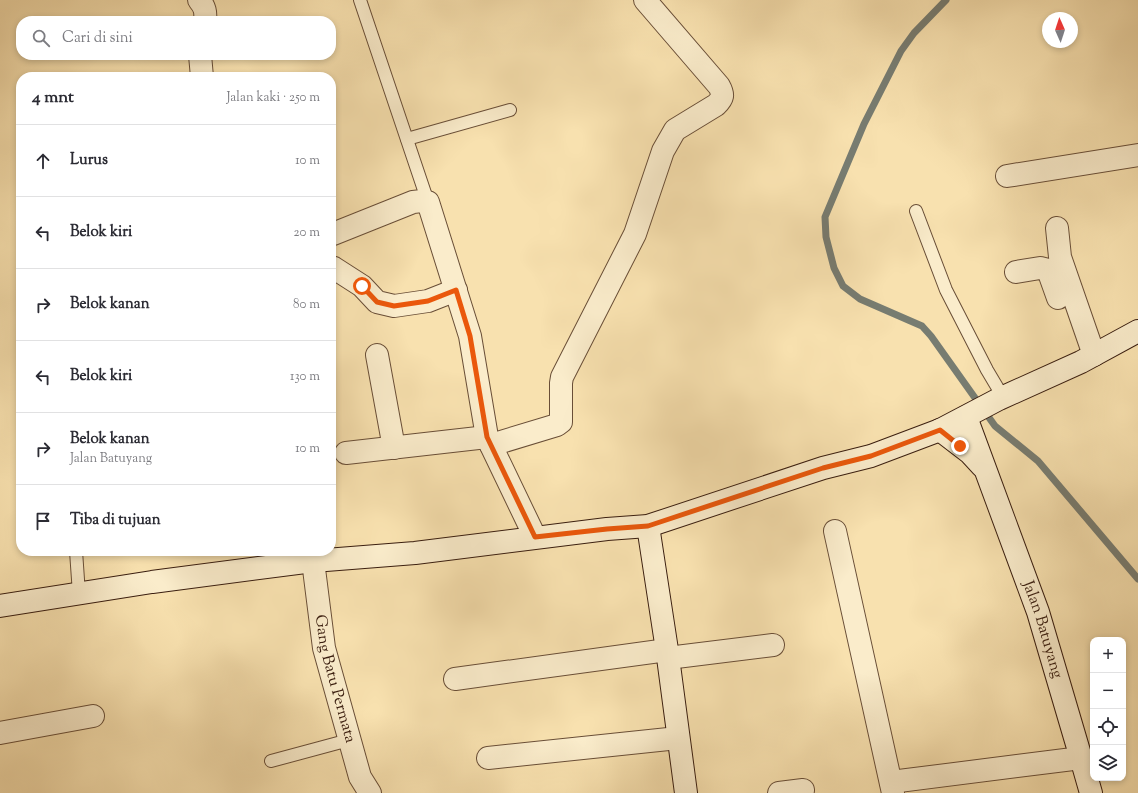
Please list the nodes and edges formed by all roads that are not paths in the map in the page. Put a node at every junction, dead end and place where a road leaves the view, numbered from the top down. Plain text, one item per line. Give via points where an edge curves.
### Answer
1 (199, 0) edge
2 (360, 0) edge
3 (644, 0) edge
4 (206, 16) edge
5 (200, 60) edge
6 (202, 72) edge
7 (510, 110) dead end
8 (407, 139) junction
9 (1138, 155) edge
10 (1007, 176) dead end
11 (428, 202) junction
12 (916, 211) dead end
13 (1057, 228) dead end
14 (336, 233) edge
15 (336, 269) edge
16 (1016, 272) dead end
17 (456, 290) junction
18 (1138, 331) edge
19 (377, 355) dead end
20 (1088, 358) junction
21 (1001, 398) junction
22 (971, 415) junction
23 (940, 430) junction
24 (489, 441) junction
25 (394, 448) junction
26 (346, 453) dead end
27 (986, 470) junction
28 (648, 526) junction
29 (835, 531) dead end
30 (535, 537) junction
31 (76, 556) edge
32 (313, 561) junction
33 (79, 594) junction
34 (0, 606) edge
35 (773, 645) dead end
36 (668, 654) junction
37 (455, 679) dead end
38 (93, 716) dead end
39 (0, 733) edge
40 (678, 738) junction
41 (349, 740) junction
42 (488, 758) dead end
43 (1081, 758) junction
44 (272, 761) dead end
45 (892, 788) edge
46 (803, 790) dead end
47 (370, 793) edge
48 (686, 793) edge
49 (779, 793) edge
50 (1091, 793) edge

1 - 4 street via 204,5
2 - 8 lane
3 - 24 street via 719,86 723,96 716,105 675,130 663,151 635,234 562,377 561,422
5 - 6 street
7 - 8 lane
8 - 11 lane
9 - 10 street
11 - 14 street via 413,202
11 - 17 street
12 - 21 lane via 946,290
13 - 20 street via 1060,258
15 - 17 street via 362,286 377,302 394,306 428,301
16 - 20 street via 1040,268 1048,270
17 - 24 street via 470,336
18 - 20 street
19 - 25 street
20 - 21 street
21 - 22 street
22 - 23 street
22 - 27 street, Jalan Batuyang
23 - 27 street, Jalan Batuyang via 970,453
23 - 28 street via 871,456 823,468
24 - 25 street
24 - 30 street
25 - 26 street
27 - 43 street, Jalan Batuyang via 1038,612
28 - 30 street
28 - 36 street
29 - 45 street
30 - 32 street via 415,553
31 - 33 lane
32 - 33 street
32 - 41 street, Gang Batu Permata via 324,648
33 - 34 street
35 - 36 street
36 - 37 street
36 - 40 street
38 - 39 street
40 - 42 street
40 - 48 street
41 - 44 lane
41 - 47 street, Gang Batu Permata via 360,777
43 - 45 street
43 - 50 street, Jalan Batuyang
46 - 49 street

